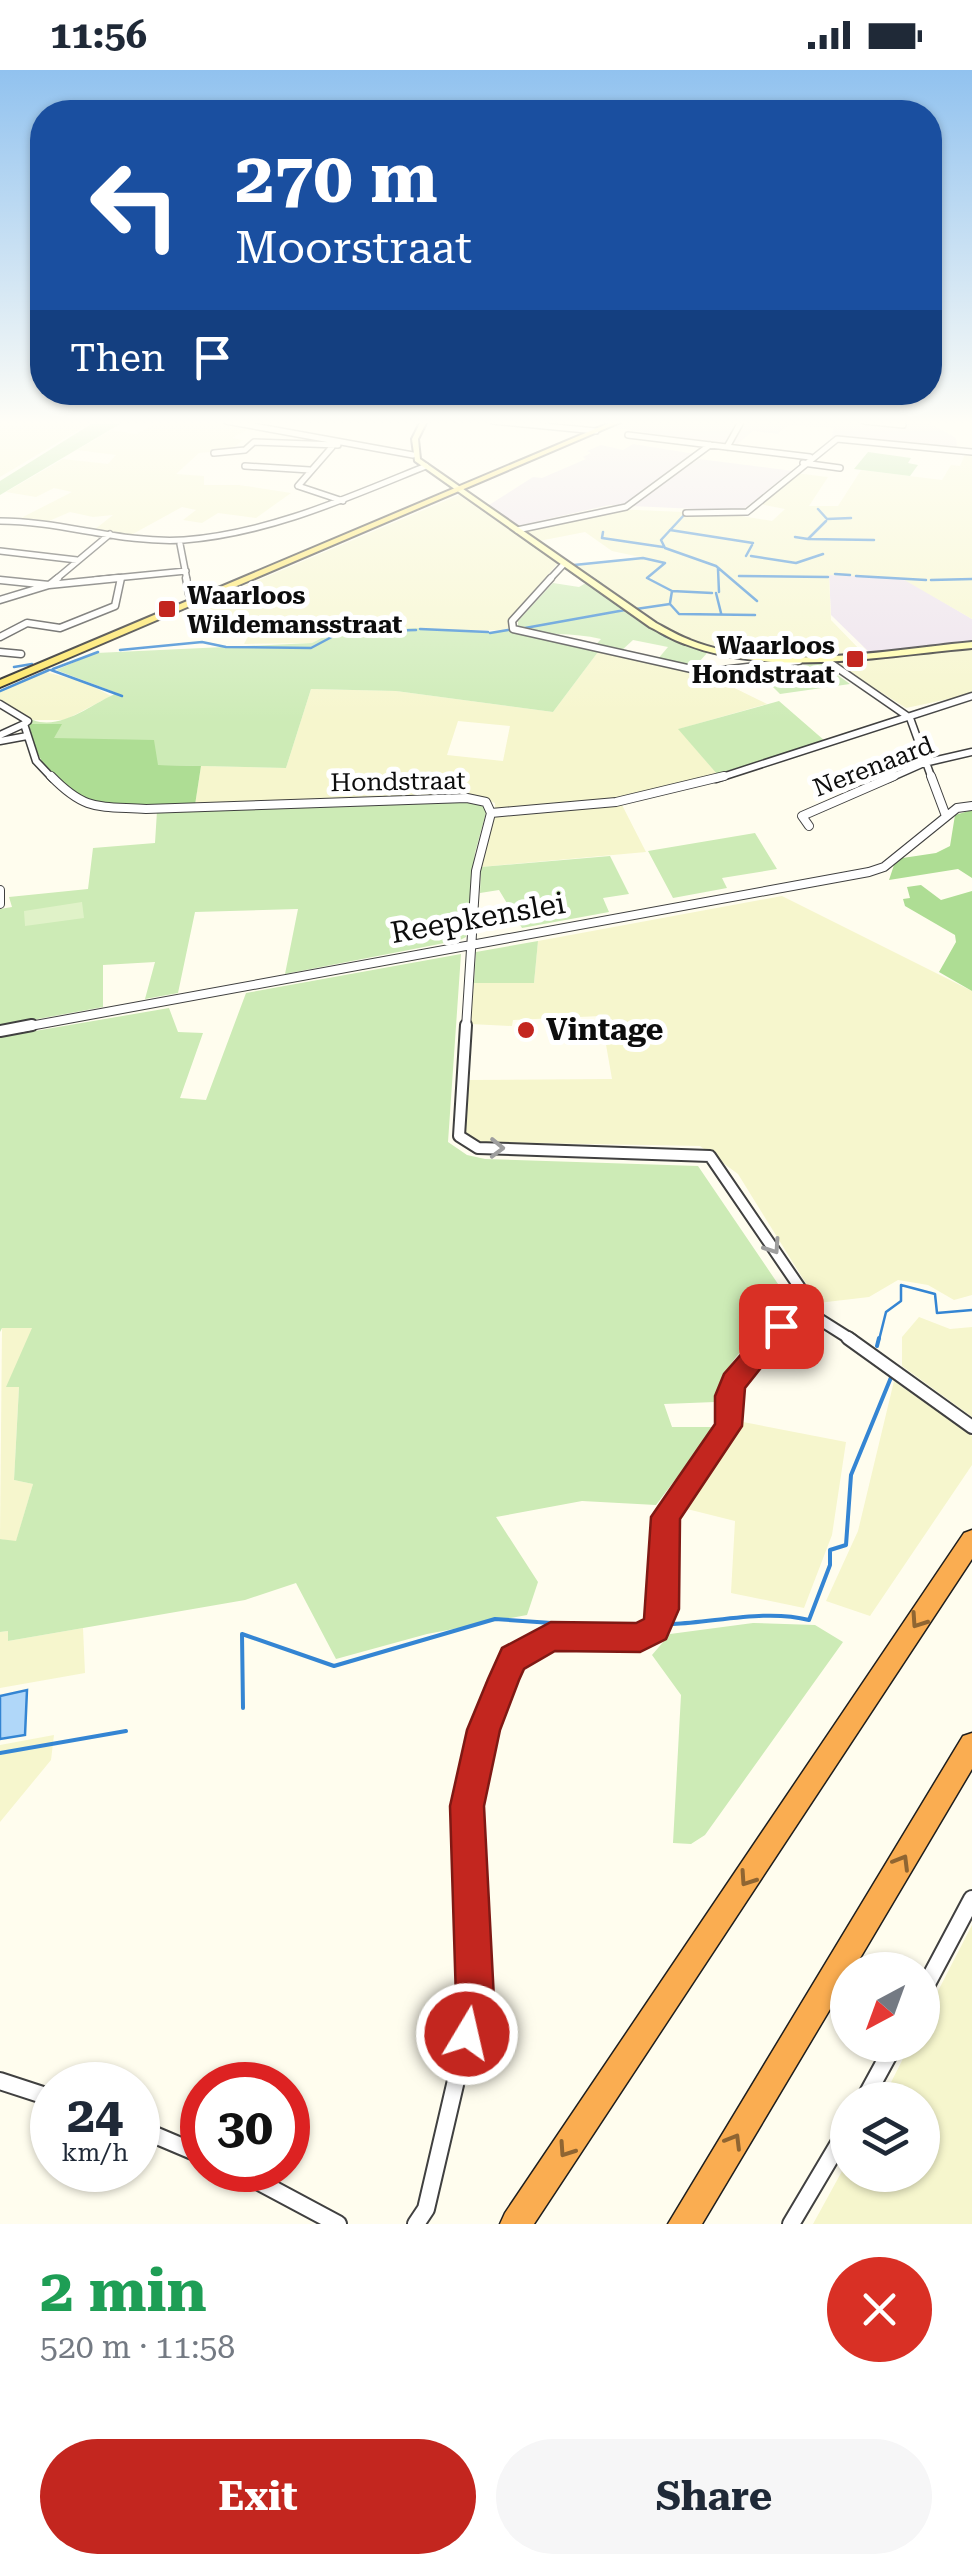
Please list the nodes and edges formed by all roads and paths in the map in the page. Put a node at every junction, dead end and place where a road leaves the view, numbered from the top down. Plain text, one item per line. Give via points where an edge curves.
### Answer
1 (38, 522) edge
2 (288, 522) edge
3 (384, 522) edge
4 (504, 522) edge
5 (556, 522) edge
6 (517, 530) junction
7 (110, 534) junction
8 (178, 542) junction
9 (0, 551) edge
10 (77, 560) junction
11 (564, 564) junction
12 (186, 571) junction
13 (121, 578) junction
14 (0, 580) edge
15 (49, 585) junction
16 (201, 599) junction
17 (0, 600) edge
18 (0, 637) edge
19 (972, 645) edge
20 (0, 652) edge
21 (21, 654) dead end
22 (826, 660) junction
23 (799, 661) junction
24 (0, 684) edge
25 (972, 696) edge
26 (0, 706) edge
27 (904, 712) junction
28 (24, 724) junction
29 (28, 736) junction
30 (0, 738) edge
31 (972, 752) edge
32 (924, 763) junction
33 (972, 806) edge
34 (491, 814) junction
35 (946, 816) junction
36 (809, 826) dead end
37 (0, 890) edge
38 (0, 904) edge
39 (470, 945) junction
40 (0, 1031) edge
41 (814, 1316) junction
42 (972, 1427) edge
43 (972, 1540) edge
44 (972, 1745) edge
45 (972, 1900) edge
46 (940, 1960) edge
47 (0, 2081) edge
48 (30, 2091) edge
49 (830, 2159) edge
50 (278, 2192) edge
51 (338, 2224) edge
52 (416, 2224) edge
53 (516, 2224) edge
54 (684, 2224) edge
55 (792, 2224) edge

1 - 7 street
2 - 8 street
3 - 16 main road
4 - 6 street
5 - 6 street
6 - 11 street
7 - 8 street
7 - 10 street
8 - 12 street
9 - 10 street
10 - 15 street
11 - 23 street via 679,640
11 - 23 street via 512,622 514,629 705,672
12 - 13 street
12 - 16 street via 189,591
13 - 15 street
13 - 18 street via 115,606 60,628 24,624
14 - 15 street
15 - 17 street
16 - 24 main road
19 - 22 street
20 - 21 street
22 - 23 street
22 - 27 street
25 - 27 street, Hondstraat
26 - 28 street
27 - 32 street
27 - 34 street, Hondstraat via 816,747 634,797
28 - 29 street, Hondstraat
28 - 30 street
29 - 30 street
29 - 34 street, Hondstraat via 36,760 72,798 88,805 135,809 455,797 486,802
31 - 32 street, Nerenaard
32 - 35 street
32 - 36 street, Nerenaard via 802,816
33 - 35 street, Reepkenslei
34 - 39 street via 480,846
35 - 39 street, Reepkenslei via 884,868
37 - 38 street
39 - 40 street, Reepkenslei
39 -> 41 street via 459,1136 465,1143 710,1156
41 - 42 street
41 - 52 street via 781,1326 734,1382 728,1426 666,1517 663,1609 655,1628 640,1638 574,1634 540,1641 513,1658 494,1700 467,1806 475,1999 426,2209
43 -> 53 highway
54 -> 44 highway
45 - 46 street
47 - 48 street
49 - 55 street
50 - 51 street

